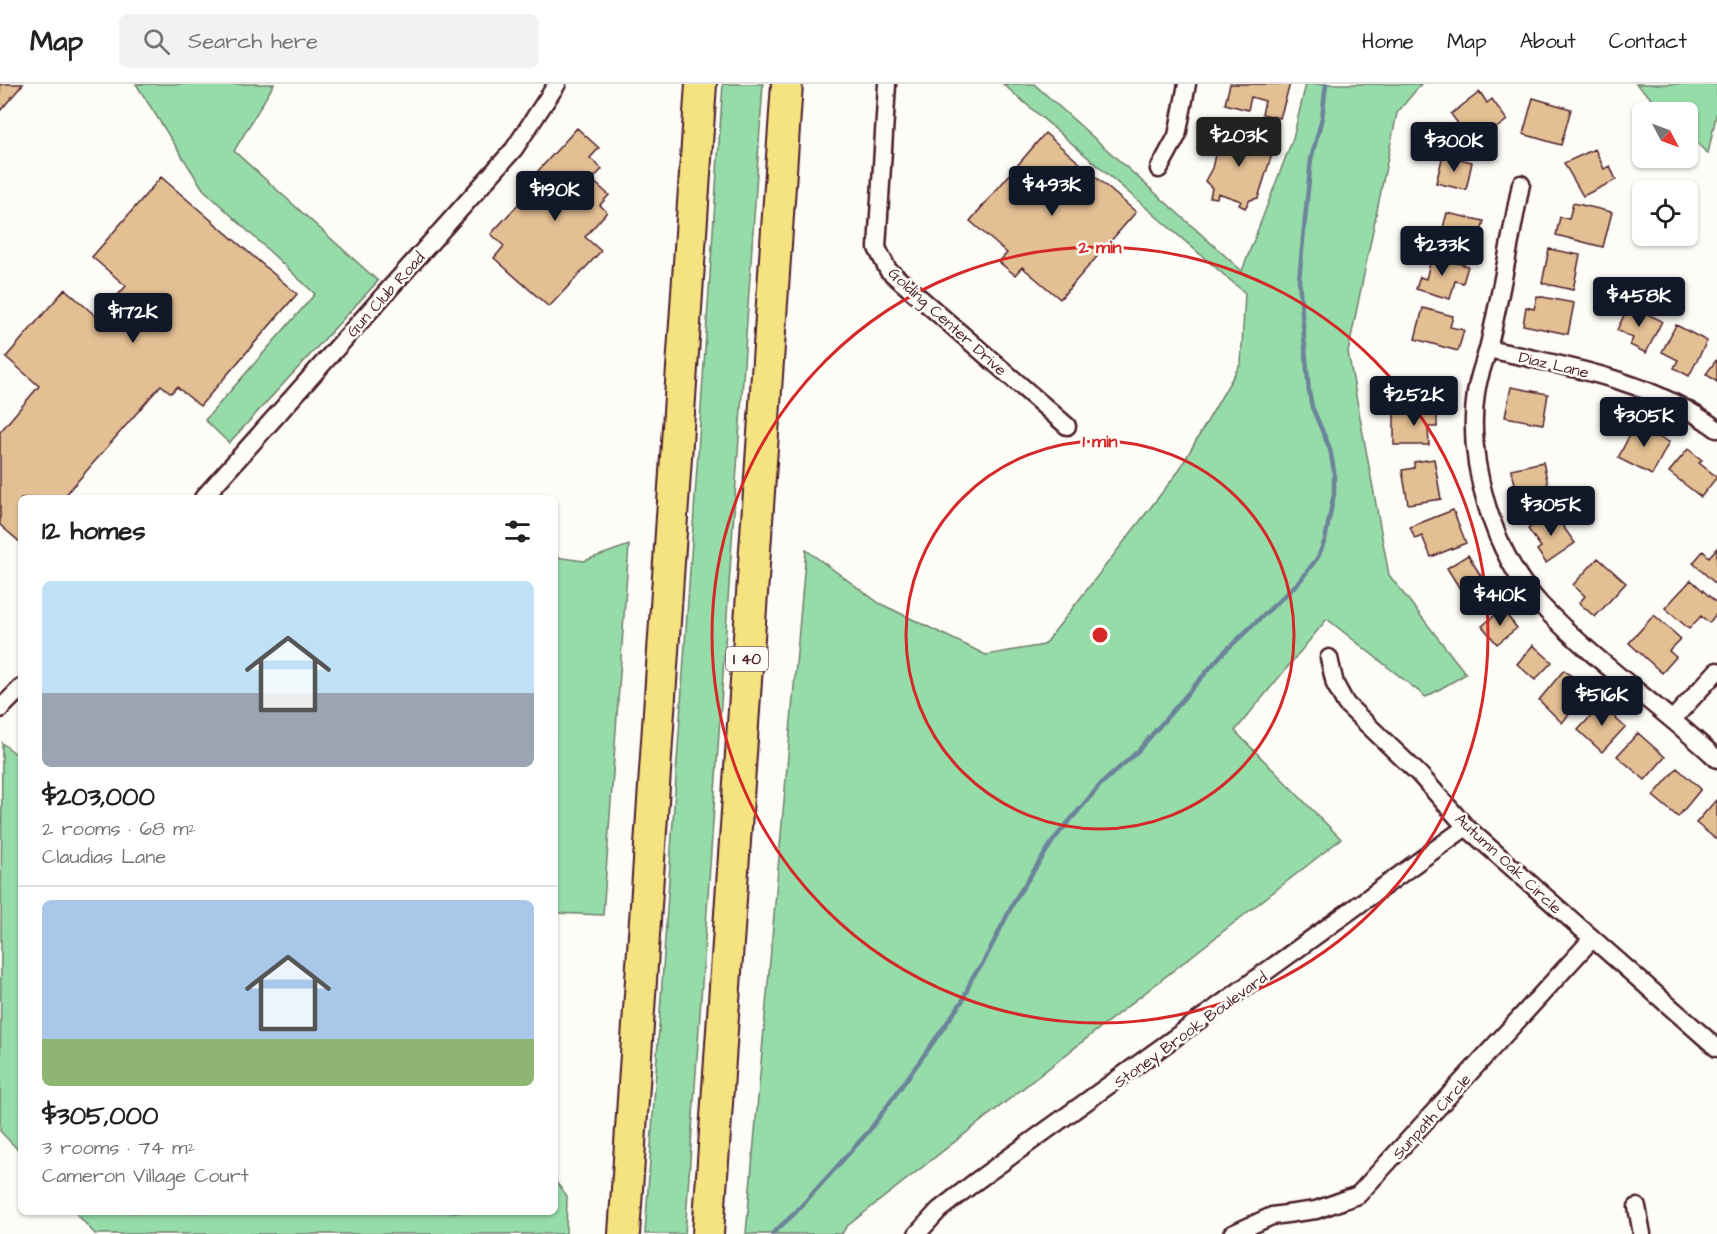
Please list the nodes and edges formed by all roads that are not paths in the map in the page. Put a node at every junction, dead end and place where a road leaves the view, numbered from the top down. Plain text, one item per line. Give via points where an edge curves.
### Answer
1 (557, 84) edge
2 (701, 84) edge
3 (787, 84) edge
4 (887, 84) edge
5 (1188, 84) edge
6 (1159, 169) dead end
7 (1521, 184) dead end
8 (1488, 349) junction
9 (1067, 426) dead end
10 (1717, 429) edge
11 (206, 495) edge
12 (1329, 658) dead end
13 (1717, 671) edge
14 (18, 691) edge
15 (0, 709) edge
16 (1673, 719) junction
17 (1717, 759) edge
18 (1466, 827) junction
19 (1592, 939) junction
20 (1717, 1047) edge
21 (1636, 1207) dead end
22 (624, 1234) edge
23 (708, 1234) edge
24 (917, 1234) edge
25 (1232, 1234) edge
26 (1642, 1234) edge

1 - 11 street, Gun Club Road via 514,149
2 - 22 highway
3 - 23 highway, I 40
4 - 9 street, Golding Center Drive via 877,248 888,270
5 - 6 street via 1176,136
7 - 8 street
8 - 10 street, Diaz Lane via 1604,376 1653,394
8 - 16 street via 1476,392 1478,469 1492,520 1511,565 1538,602 1566,630
12 - 18 street, Autumn Oak Circle via 1335,684 1346,704 1420,775
13 - 16 street
14 - 15 street
16 - 17 street
18 - 19 street, Autumn Oak Circle
18 - 24 street, Stoney Brook Boulevard via 975,1182 939,1210
19 - 20 street, Autumn Oak Circle
19 - 25 street, Sunpath Circle via 1358,1195 1316,1210 1272,1216
21 - 26 street

